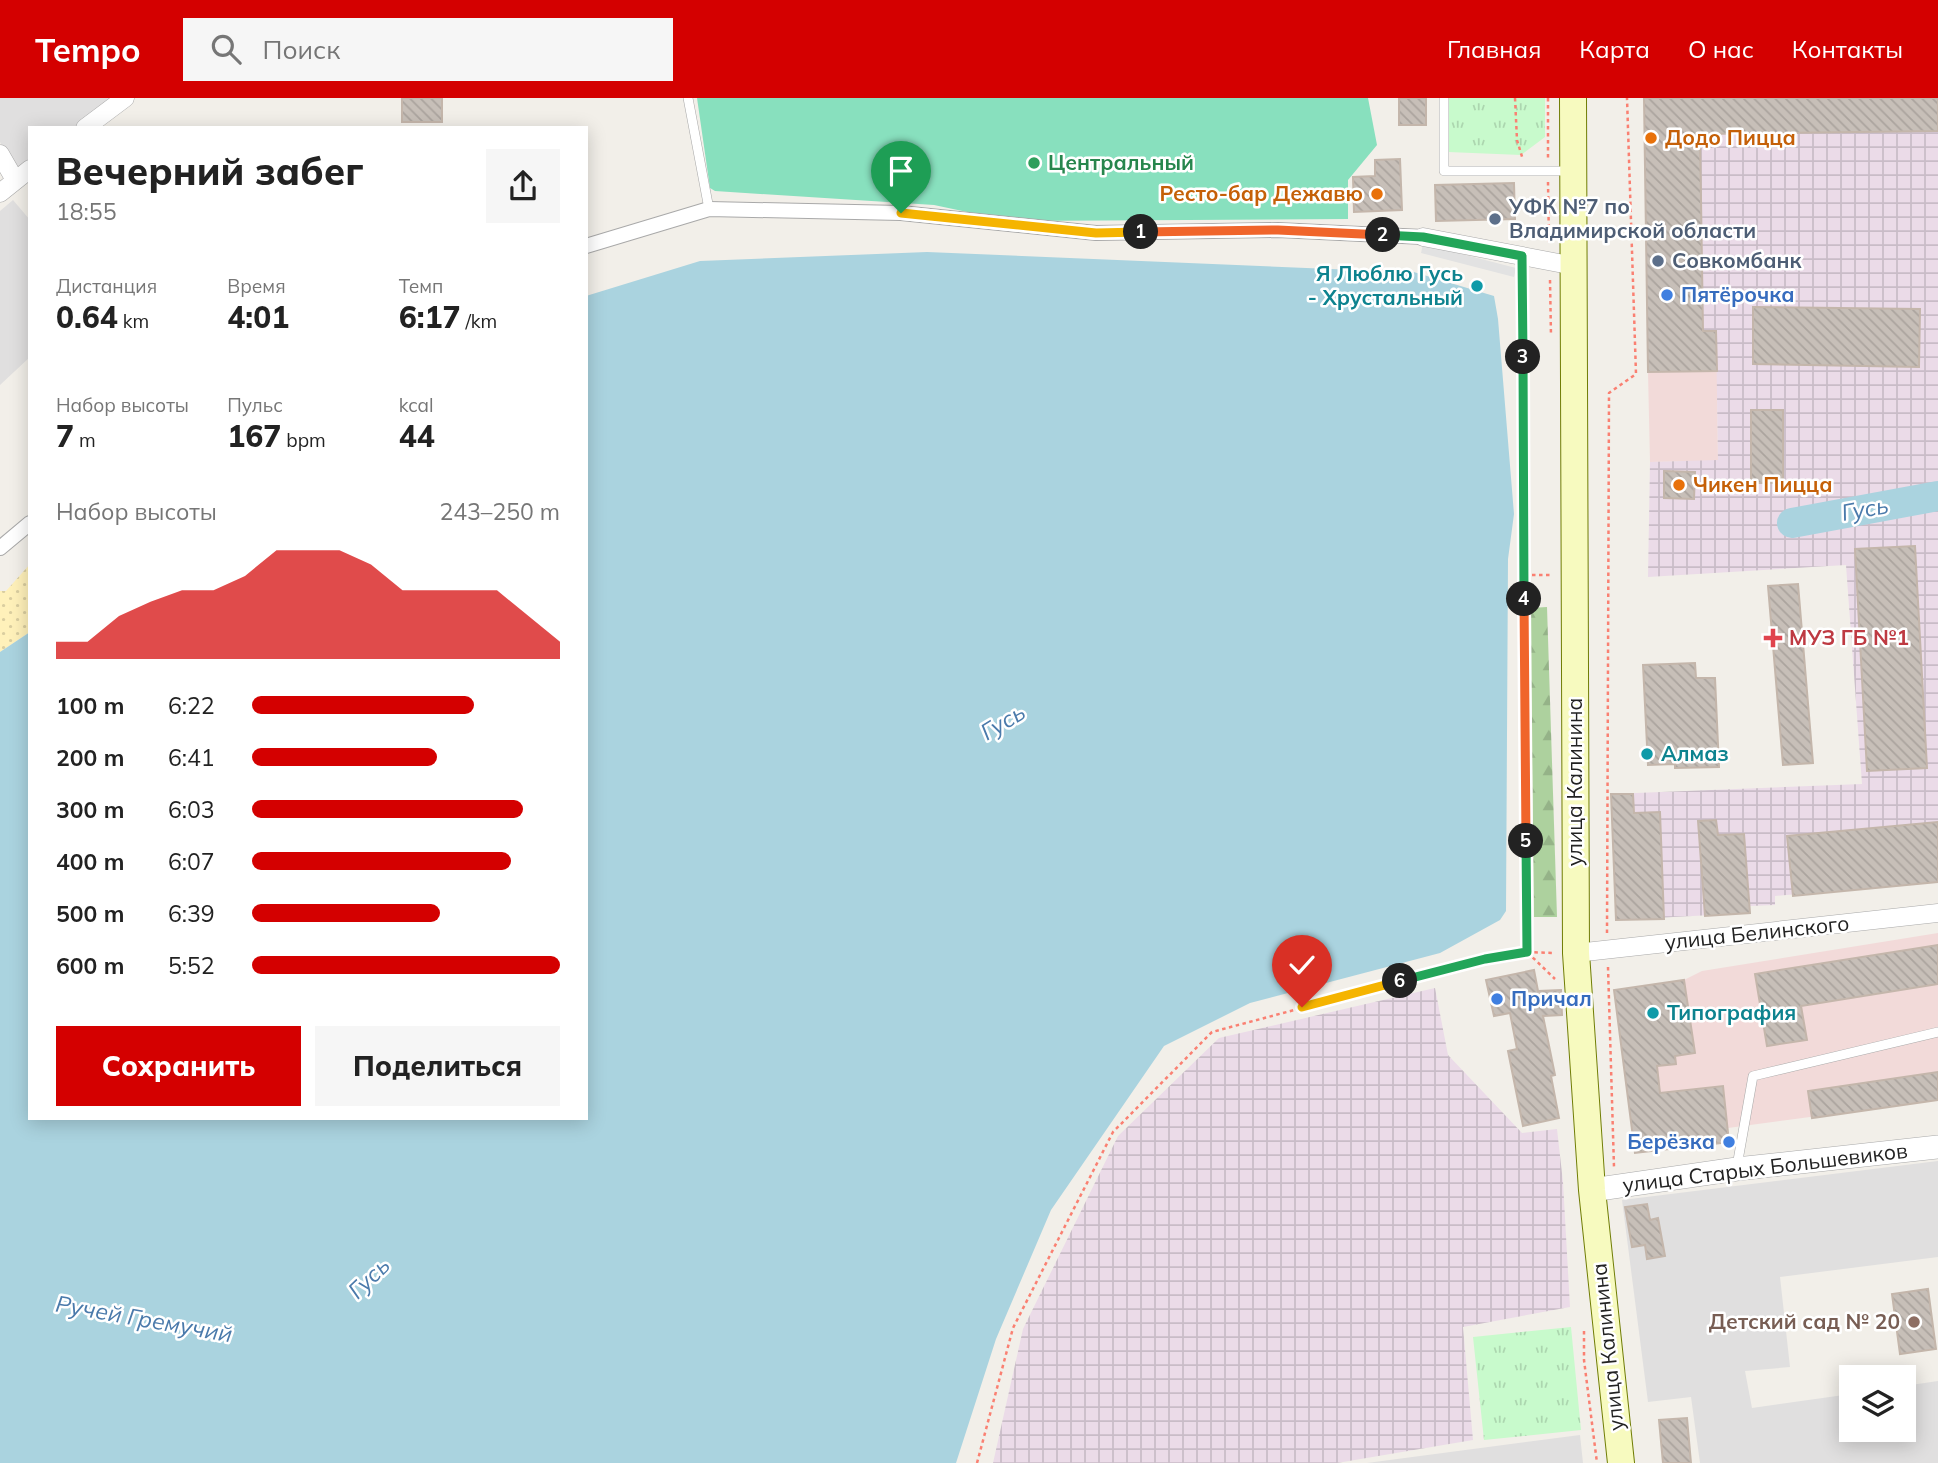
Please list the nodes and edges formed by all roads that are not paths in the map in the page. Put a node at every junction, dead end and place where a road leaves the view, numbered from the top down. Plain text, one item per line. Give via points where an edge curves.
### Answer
1 (125, 98) edge
2 (688, 98) edge
3 (1444, 98) edge
4 (1573, 98) edge
5 (88, 126) edge
6 (0, 154) edge
7 (28, 170) edge
8 (1574, 171) junction
9 (15, 180) junction
10 (0, 193) edge
11 (709, 209) junction
12 (1423, 237) joint
13 (588, 245) edge
14 (1562, 264) junction
15 (28, 525) edge
16 (0, 548) edge
17 (1938, 913) edge
18 (1576, 953) junction
19 (1938, 1032) edge
20 (1938, 1147) edge
21 (1737, 1169) junction
22 (1603, 1188) junction
23 (1620, 1463) edge

1 - 5 street
2 - 11 lane
3 - 8 lane via 1444,171
4 - 8 main road, улица Калинина
6 - 9 street
7 - 9 street
8 - 14 main road, улица Калинина
9 - 10 street
11 - 12 street via 901,213 1096,233 1278,230
11 - 13 street
12 - 14 street
14 - 18 main road, улица Калинина
15 - 16 street
17 - 18 street, улица Белинского
18 - 22 main road, улица Калинина
19 - 21 lane via 1753,1076
20 - 21 street, улица Старых Большевиков
21 - 22 street, улица Старых Большевиков
22 - 23 main road, улица Калинина

